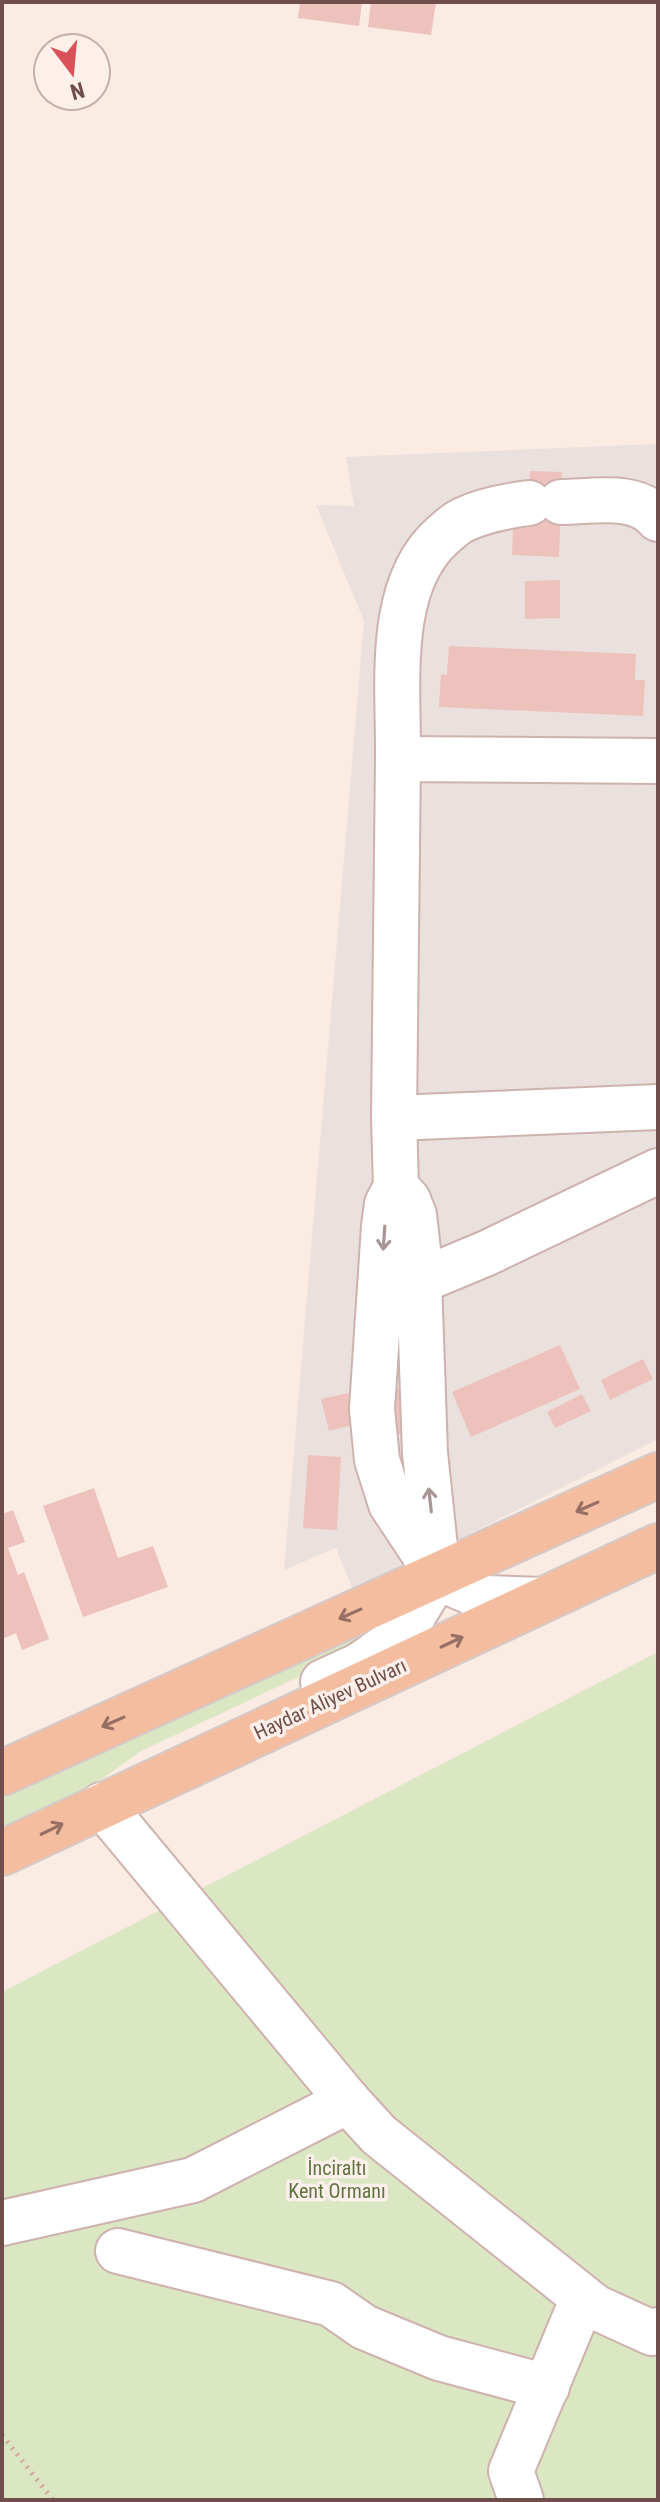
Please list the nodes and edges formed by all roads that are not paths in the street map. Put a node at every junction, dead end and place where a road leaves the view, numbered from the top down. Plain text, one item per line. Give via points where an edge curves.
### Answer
1 (658, 519) edge
2 (398, 759) junction
3 (658, 761) edge
4 (658, 1107) edge
5 (394, 1118) junction
6 (658, 1171) edge
7 (400, 1287) junction
8 (658, 1475) edge
9 (658, 1546) edge
10 (438, 1575) junction
11 (542, 1600) junction
12 (2, 1773) edge
13 (111, 1800) junction
14 (2, 1853) edge
15 (348, 2101) junction
16 (2, 2223) edge
17 (118, 2251) dead end
18 (583, 2298) junction
19 (658, 2330) edge
20 (547, 2387) junction
21 (521, 2500) edge

1 - 2 street via 647,507 631,502 499,507 460,521 430,547 407,588 399,627
2 - 3 street
2 - 5 street
4 - 5 street
5 - 7 street via 396,1187 414,1215
6 - 7 street via 487,1253
7 - 10 street via 372,1409 377,1460 391,1504
8 -> 10 main road
9 - 11 main road, Haydar Aliyev Bulvarı
10 - 11 street via 485,1598
10 -> 12 main road
10 - 13 street via 400,1637 360,1665 248,1717
13 -> 11 main road, Haydar Aliyev Bulvarı
14 -> 13 main road, Haydar Aliyev Bulvarı
13 - 15 street
15 - 16 street via 193,2180
15 - 18 street via 379,2135
17 - 20 street via 331,2304 364,2327 439,2358
18 - 19 street via 652,2333
18 - 20 street
20 - 21 street via 511,2471

